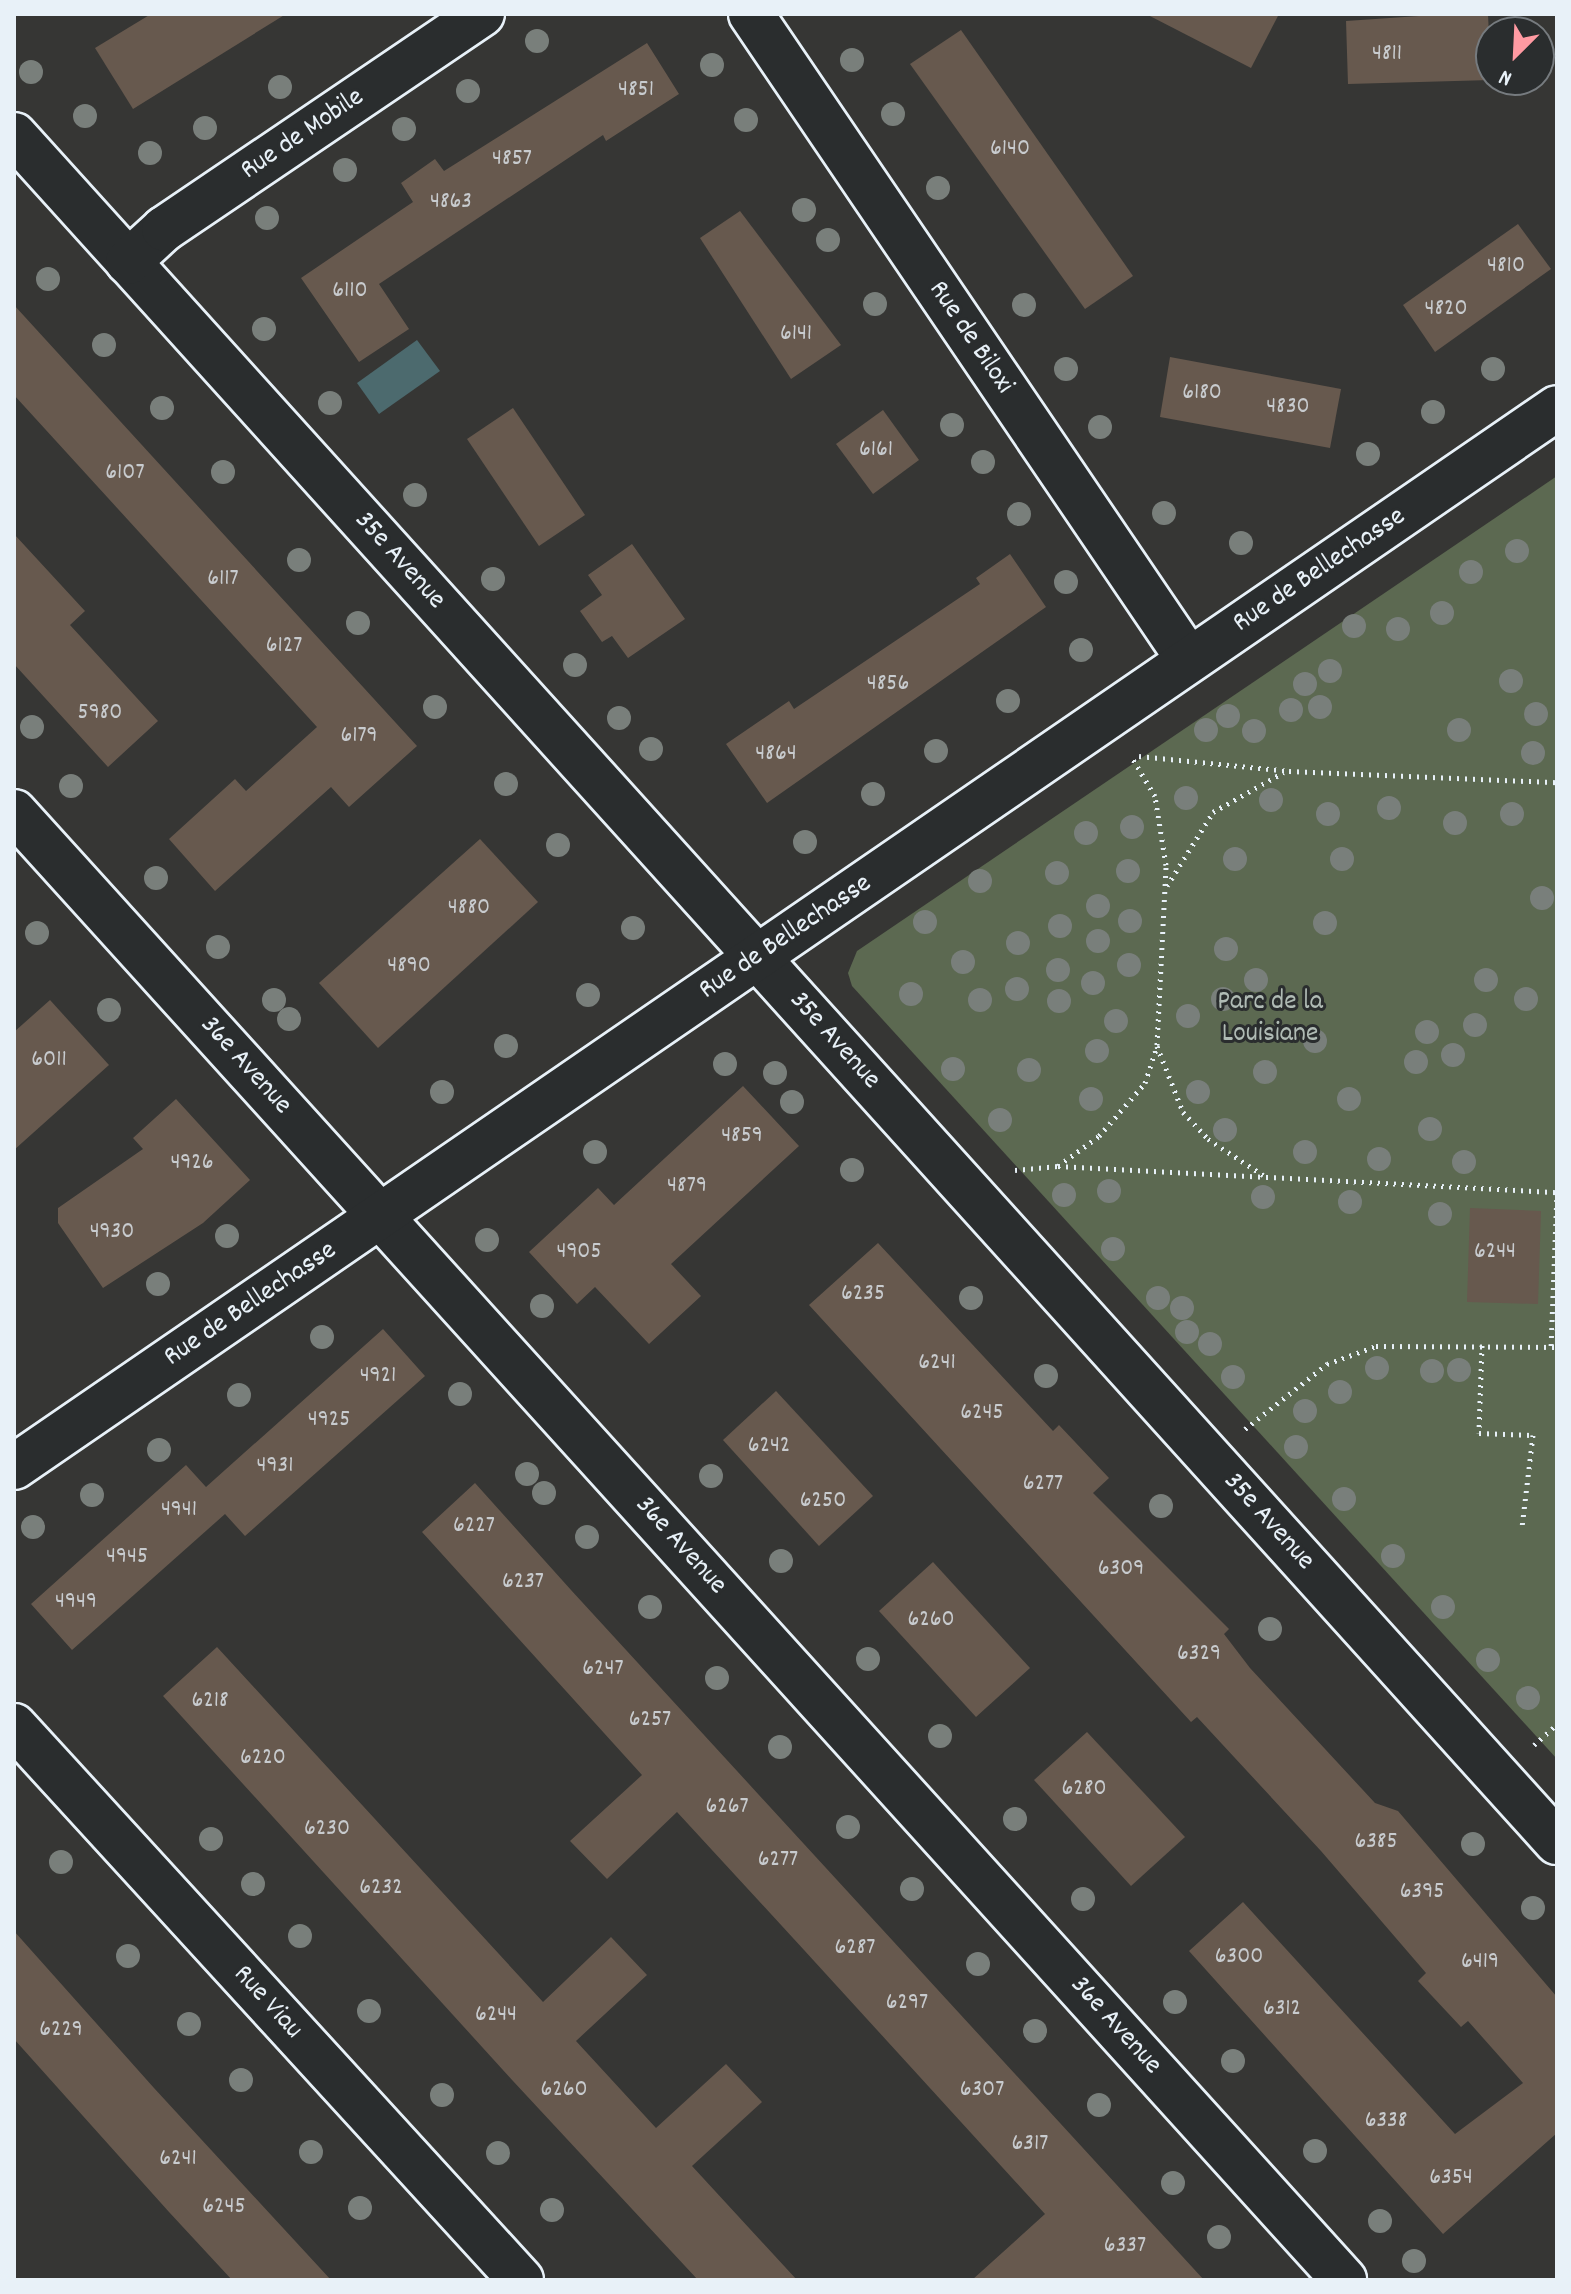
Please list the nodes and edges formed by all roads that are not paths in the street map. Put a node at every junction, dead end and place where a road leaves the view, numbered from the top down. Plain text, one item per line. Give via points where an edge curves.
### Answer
1 (482, 14) edge
2 (751, 14) edge
3 (14, 135) edge
4 (128, 262) junction
5 (1557, 408) edge
6 (1189, 660) junction
7 (14, 812) edge
8 (758, 957) junction
9 (380, 1216) junction
10 (14, 1467) edge
11 (14, 1726) edge
12 (1557, 1842) edge
13 (521, 2280) edge
14 (1344, 2280) edge

1 - 4 street, Rue de Mobile via 164,229
2 - 6 street, Rue de Biloxi
3 - 4 street, 35e Avenue
4 - 8 street, 35e Avenue
5 - 6 street, Rue de Bellechasse
6 - 8 street, Rue de Bellechasse
7 - 9 street, 36e Avenue
8 - 9 street, Rue de Bellechasse
8 - 12 street, 35e Avenue
9 - 10 street, Rue de Bellechasse
9 - 14 street, 36e Avenue
11 - 13 street, Rue Viau

